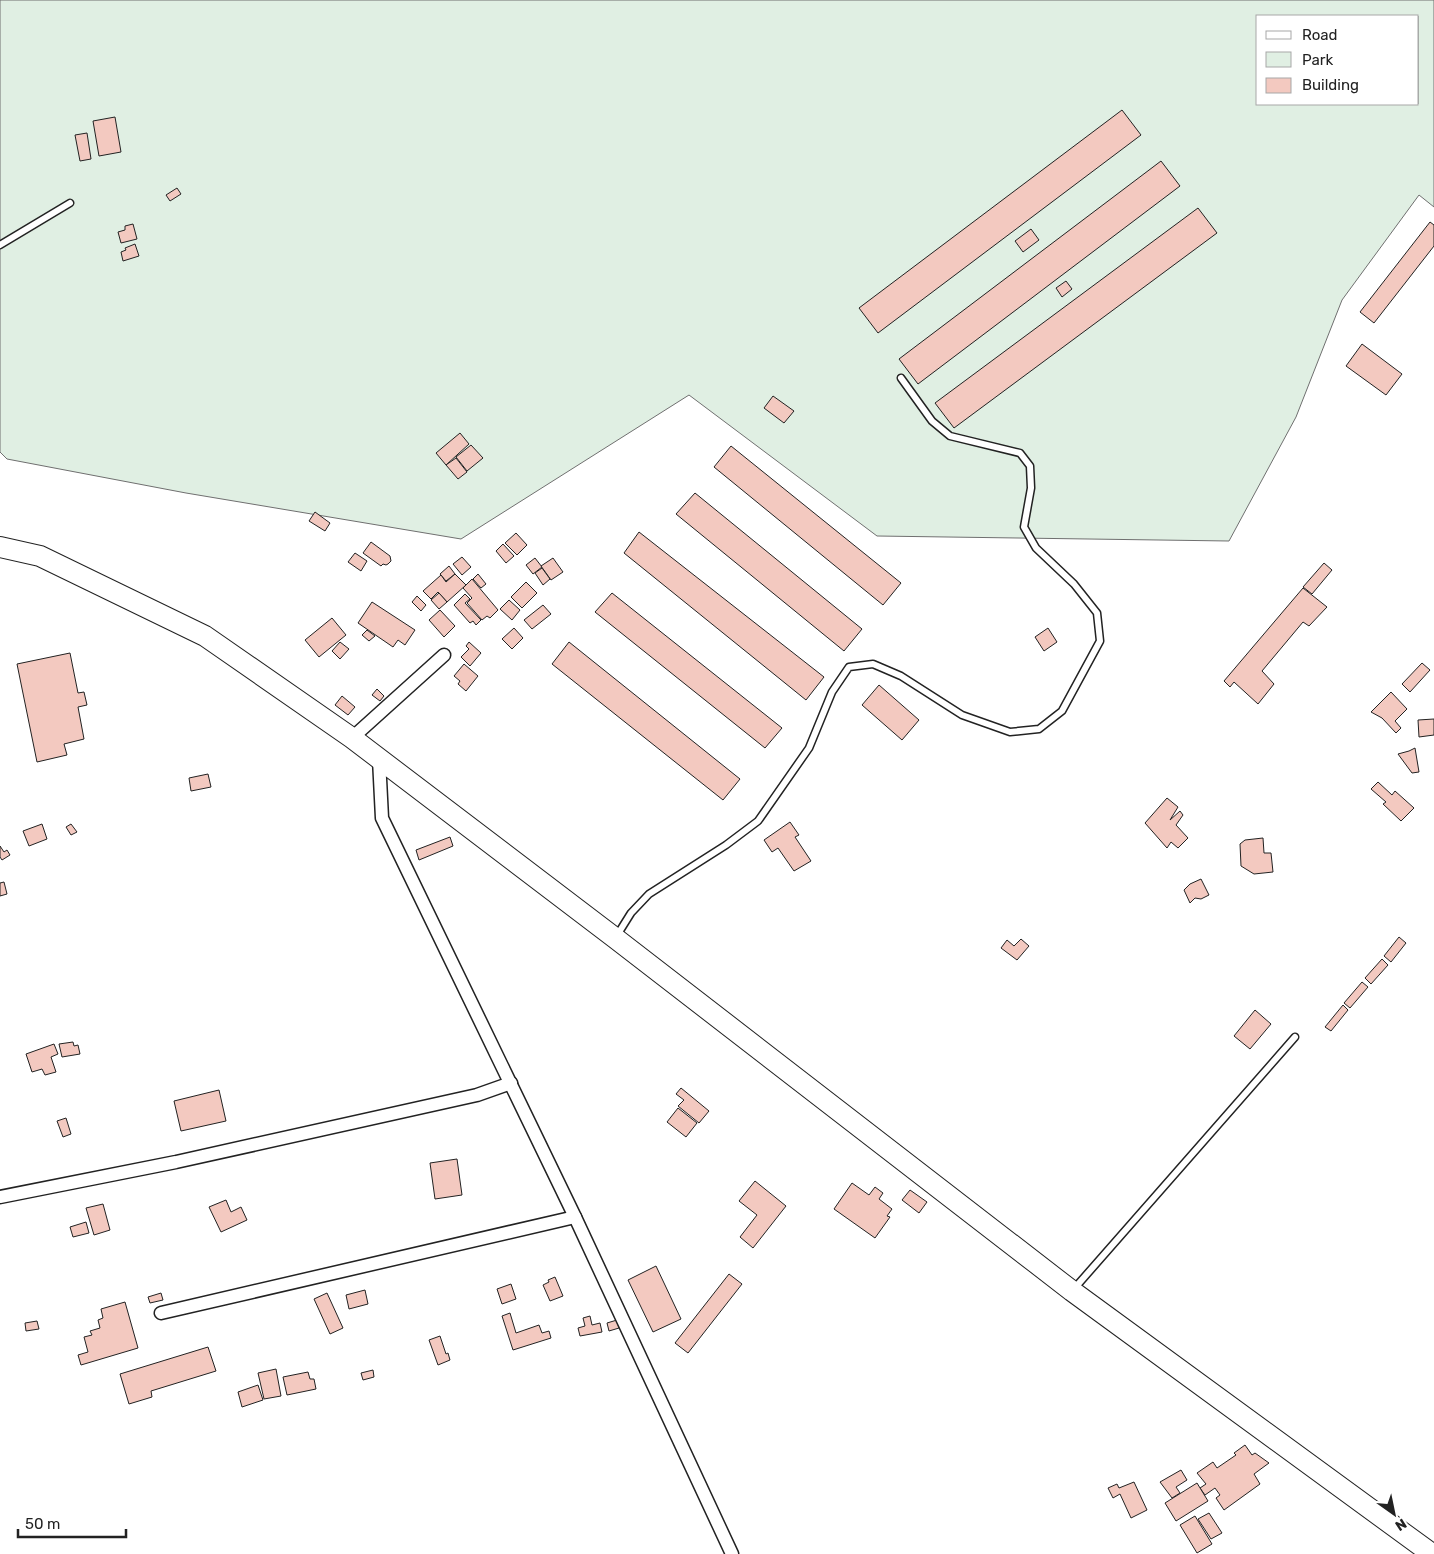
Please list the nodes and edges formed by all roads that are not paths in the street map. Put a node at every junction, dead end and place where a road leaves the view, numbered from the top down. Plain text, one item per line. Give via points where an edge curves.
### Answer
1 (70, 203) dead end
2 (0, 246) edge
3 (901, 378) dead end
4 (0, 547) edge
5 (444, 655) dead end
6 (352, 738) junction
7 (379, 759) junction
8 (615, 938) junction
9 (1295, 1037) dead end
10 (511, 1084) junction
11 (0, 1197) edge
12 (576, 1216) junction
13 (1072, 1291) junction
14 (161, 1313) dead end
15 (732, 1554) edge
16 (1432, 1554) edge

1 - 2 lane
3 - 8 lane via 932,421 950,436 1020,452 1030,466 1031,488 1024,527 1036,548 1074,584 1097,613 1100,641 1062,712 1039,730 1010,732 962,715 900,676 873,664 848,667 832,692 809,748 758,821 649,894
4 - 6 main road via 40,556 205,636
5 - 6 street
6 - 7 main road
7 - 8 main road
7 - 10 street via 382,818
8 - 13 main road
9 - 13 lane
10 - 11 street via 477,1095 263,1143
10 - 12 street
12 - 14 street
12 - 15 street
13 - 16 main road

